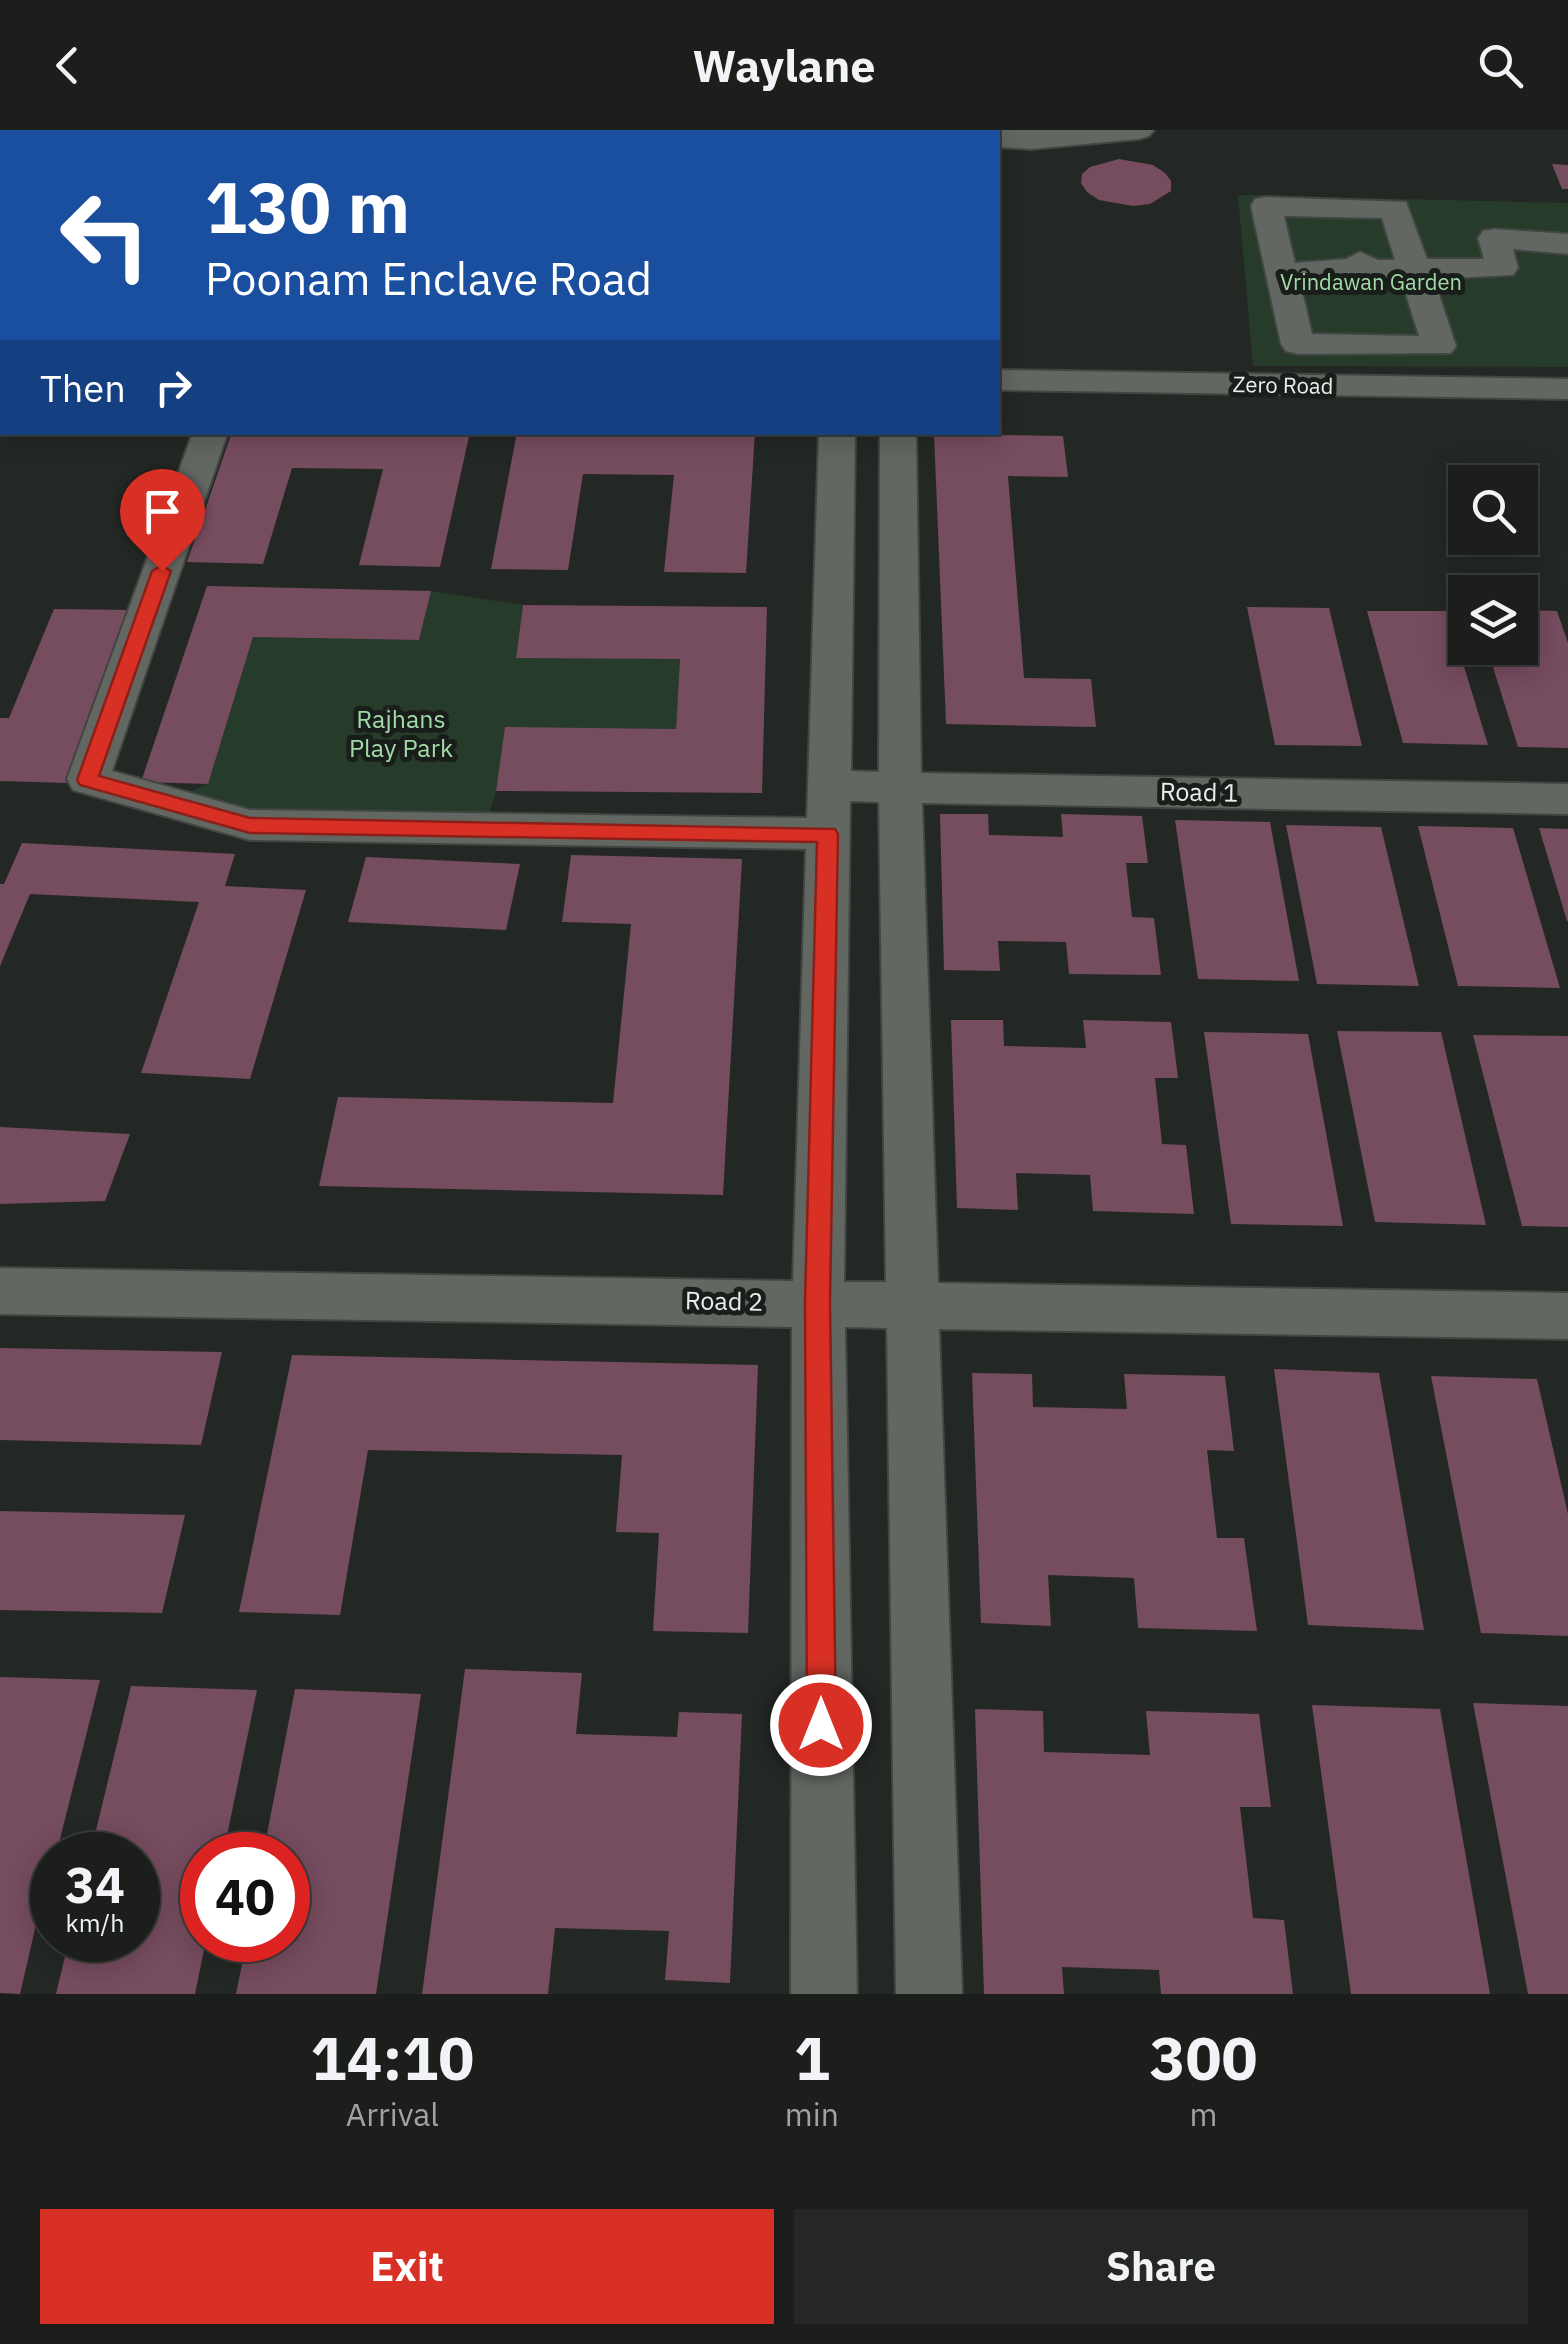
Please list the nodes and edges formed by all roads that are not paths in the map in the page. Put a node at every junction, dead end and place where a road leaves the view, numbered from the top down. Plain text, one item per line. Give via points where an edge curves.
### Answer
1 (1139, 130) edge
2 (1000, 138) edge
3 (1568, 244) edge
4 (1305, 270) dead end
5 (1415, 270) junction
6 (1438, 346) junction
7 (1000, 380) edge
8 (1446, 388) junction
9 (1568, 388) edge
10 (1408, 402) junction
11 (1000, 411) edge
12 (1568, 419) edge
13 (210, 435) edge
14 (837, 435) edge
15 (898, 435) edge
16 (900, 787) junction
17 (1568, 799) edge
18 (828, 810) junction
19 (0, 1290) edge
20 (818, 1302) junction
21 (911, 1304) junction
22 (1568, 1316) edge
23 (824, 1994) edge
24 (929, 1994) edge

1 - 2 street
3 - 5 street via 1494,238 1502,268 1466,257
4 - 5 street
5 - 6 street
5 - 6 street via 1395,209 1266,206 1298,344
6 - 8 street
7 - 10 street, Zero Road
8 - 9 street, Zero Road
8 - 10 street, Zero Road
10 - 11 street, Zero Road
10 - 12 street, Zero Road
13 - 18 street, Road 1 via 88,780 250,825
14 - 18 street
15 - 16 street
16 - 17 street, Road 1
16 - 18 street, Road 1
16 - 21 street
18 - 20 street
19 - 20 street, Road 2
20 - 21 street, Road 2
20 - 23 street
21 - 22 street, Road 2
21 - 24 street

